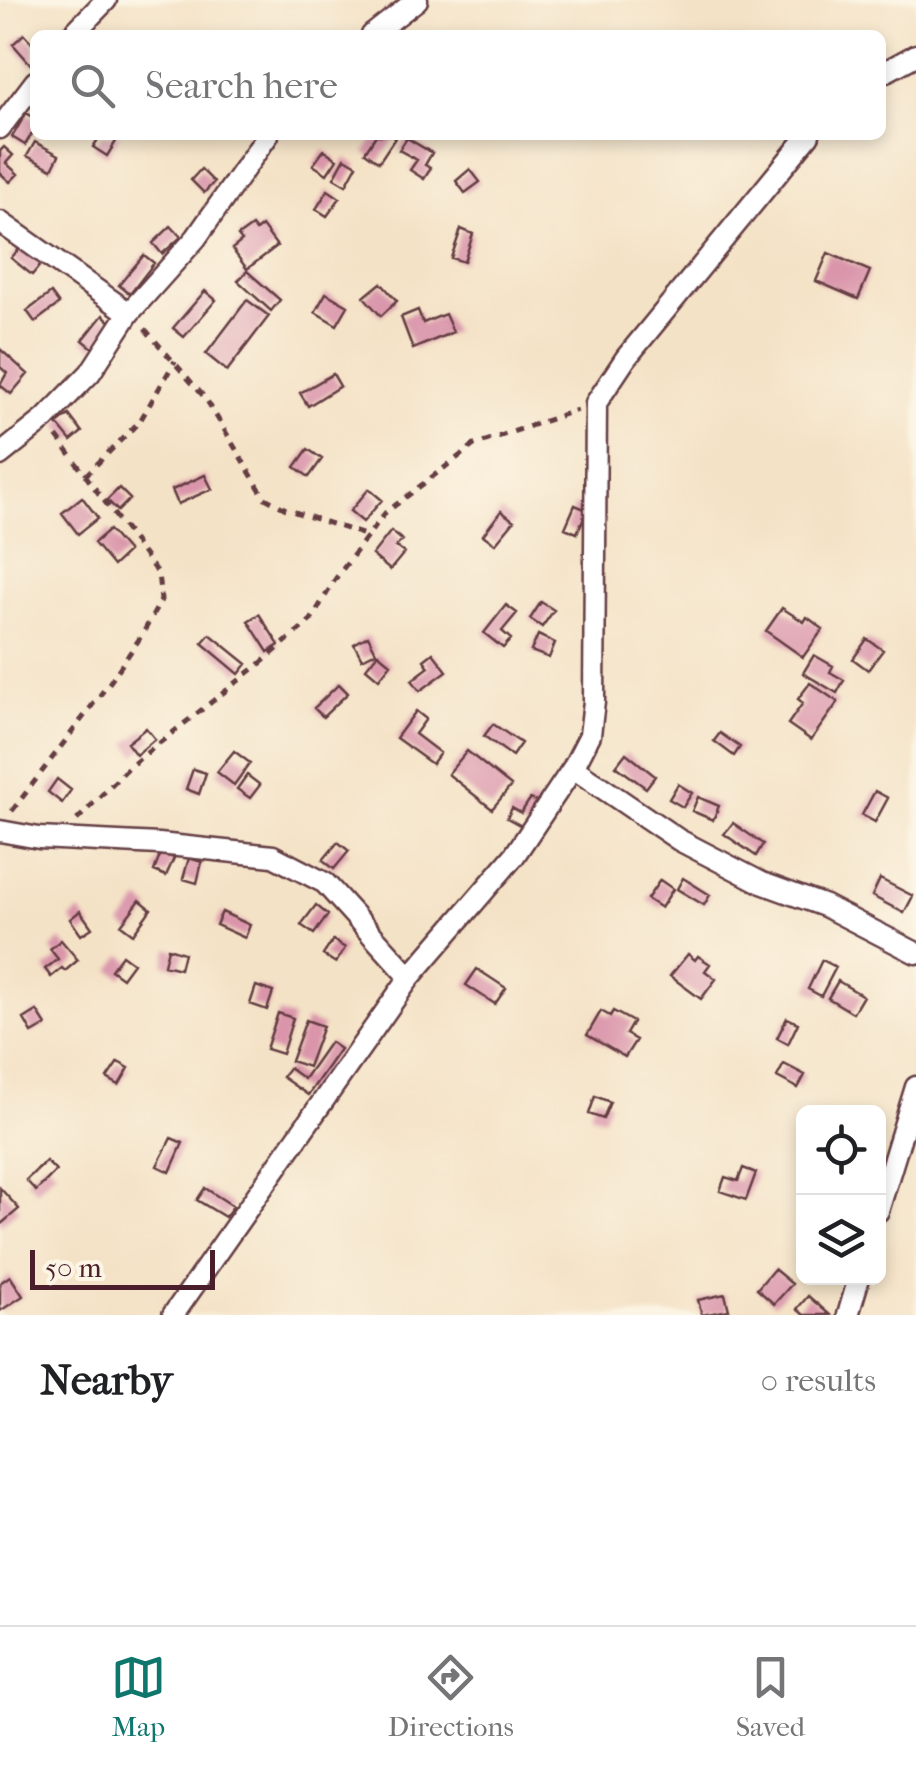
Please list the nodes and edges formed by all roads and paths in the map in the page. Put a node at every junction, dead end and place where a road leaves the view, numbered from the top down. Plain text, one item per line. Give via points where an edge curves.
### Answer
1 (106, 0) edge
2 (417, 0) edge
3 (77, 30) edge
4 (378, 30) edge
5 (916, 56) edge
6 (886, 71) edge
7 (30, 89) edge
8 (0, 128) edge
9 (265, 140) edge
10 (805, 140) edge
11 (0, 222) edge
12 (129, 313) junction
13 (175, 361) junction
14 (596, 403) junction
15 (45, 420) junction
16 (0, 455) edge
17 (84, 477) junction
18 (368, 536) junction
19 (573, 768) junction
20 (11, 812) dead end
21 (0, 831) edge
22 (62, 836) junction
23 (916, 953) edge
24 (410, 977) junction
25 (916, 1087) edge
26 (883, 1195) edge
27 (856, 1285) edge
28 (174, 1315) edge
29 (848, 1315) edge

1 - 3 street
2 - 4 street
5 - 6 street
7 - 8 street
9 - 12 street via 196,238
10 - 14 street
11 - 12 street
12 - 13 path
12 - 15 street via 90,372
13 - 17 path via 140,421
13 - 18 path via 206,399 264,498
14 - 18 path via 474,445 385,513
14 - 19 street via 594,702 590,735
15 - 16 street
15 - 17 path
17 - 20 path via 158,574 161,600 110,682
18 - 22 path via 311,620 129,767
19 - 23 street via 678,840
19 - 24 street via 514,856
21 - 22 street
22 - 24 street via 273,856 325,882
24 - 28 street
25 - 26 street
27 - 29 street

